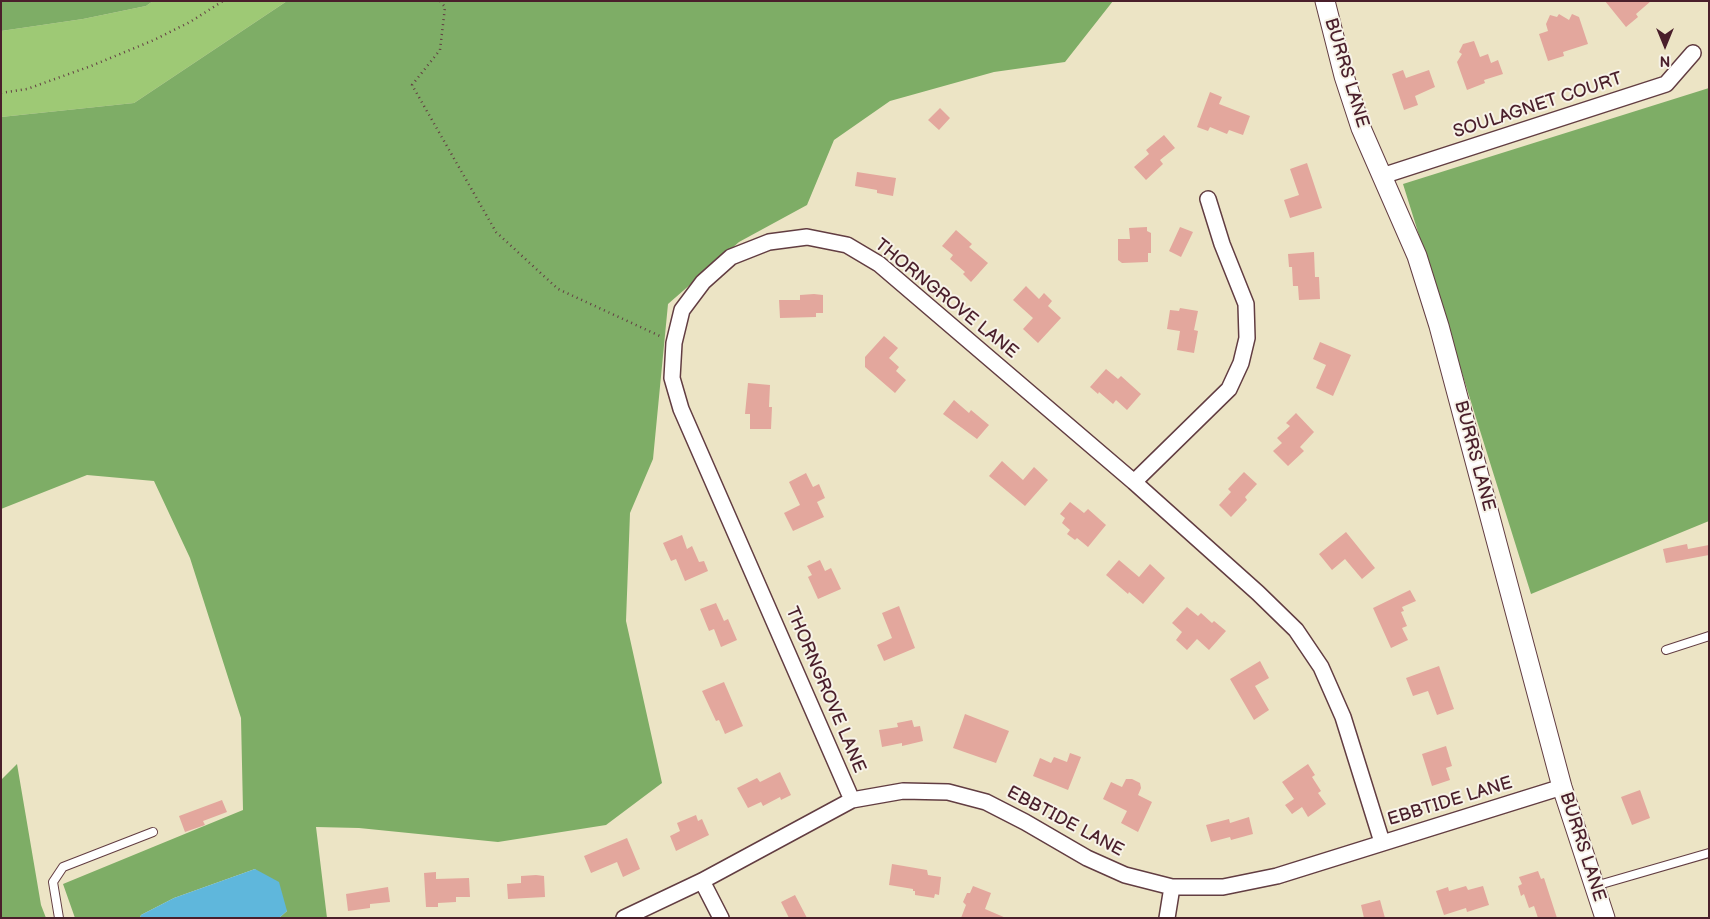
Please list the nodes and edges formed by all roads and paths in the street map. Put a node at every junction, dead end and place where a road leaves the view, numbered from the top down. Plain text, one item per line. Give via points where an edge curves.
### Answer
1 (223, 1) edge
2 (440, 1) edge
3 (1325, 1) edge
4 (1693, 53) dead end
5 (1, 93) edge
6 (1382, 176) junction
7 (1208, 199) dead end
8 (674, 343) junction
9 (1134, 482) junction
10 (1709, 636) edge
11 (1666, 650) dead end
12 (1562, 787) junction
13 (852, 800) junction
14 (153, 832) dead end
15 (1382, 842) junction
16 (1709, 853) edge
17 (702, 882) junction
18 (1172, 886) junction
19 (1594, 886) junction
20 (59, 918) edge
21 (624, 918) edge
22 (721, 918) edge
23 (1168, 918) edge
24 (1605, 918) edge

1 - 5 path via 145,44 27,89
2 - 8 path via 445,8 440,50 412,85 496,232 558,289
3 - 6 street, BURRS LANE via 1344,76 1361,128
4 - 6 street, SOULAGNET COURT via 1666,84
6 - 12 street, BURRS LANE via 1417,256 1439,326
7 - 9 street via 1246,304 1247,338 1241,363 1229,389
8 - 9 street, THORNGROVE LANE via 682,310 703,282 731,257 769,242 807,237 846,245 879,264
8 - 13 street, THORNGROVE LANE via 672,378 681,409
9 - 15 street, THORNGROVE LANE via 1296,630 1322,666 1343,717
10 - 11 lane
12 - 15 street, EBBTIDE LANE
12 - 19 street, BURRS LANE
13 - 17 street, EBBTIDE LANE
13 - 18 street, EBBTIDE LANE via 903,792 948,792 976,799 1025,822 1086,858 1125,875
14 - 20 lane via 63,867 53,882
15 - 18 street, EBBTIDE LANE via 1277,876 1223,886
16 - 19 lane
17 - 21 street, EBBTIDE LANE
17 - 22 street
18 - 23 street
19 - 24 street, BURRS LANE

